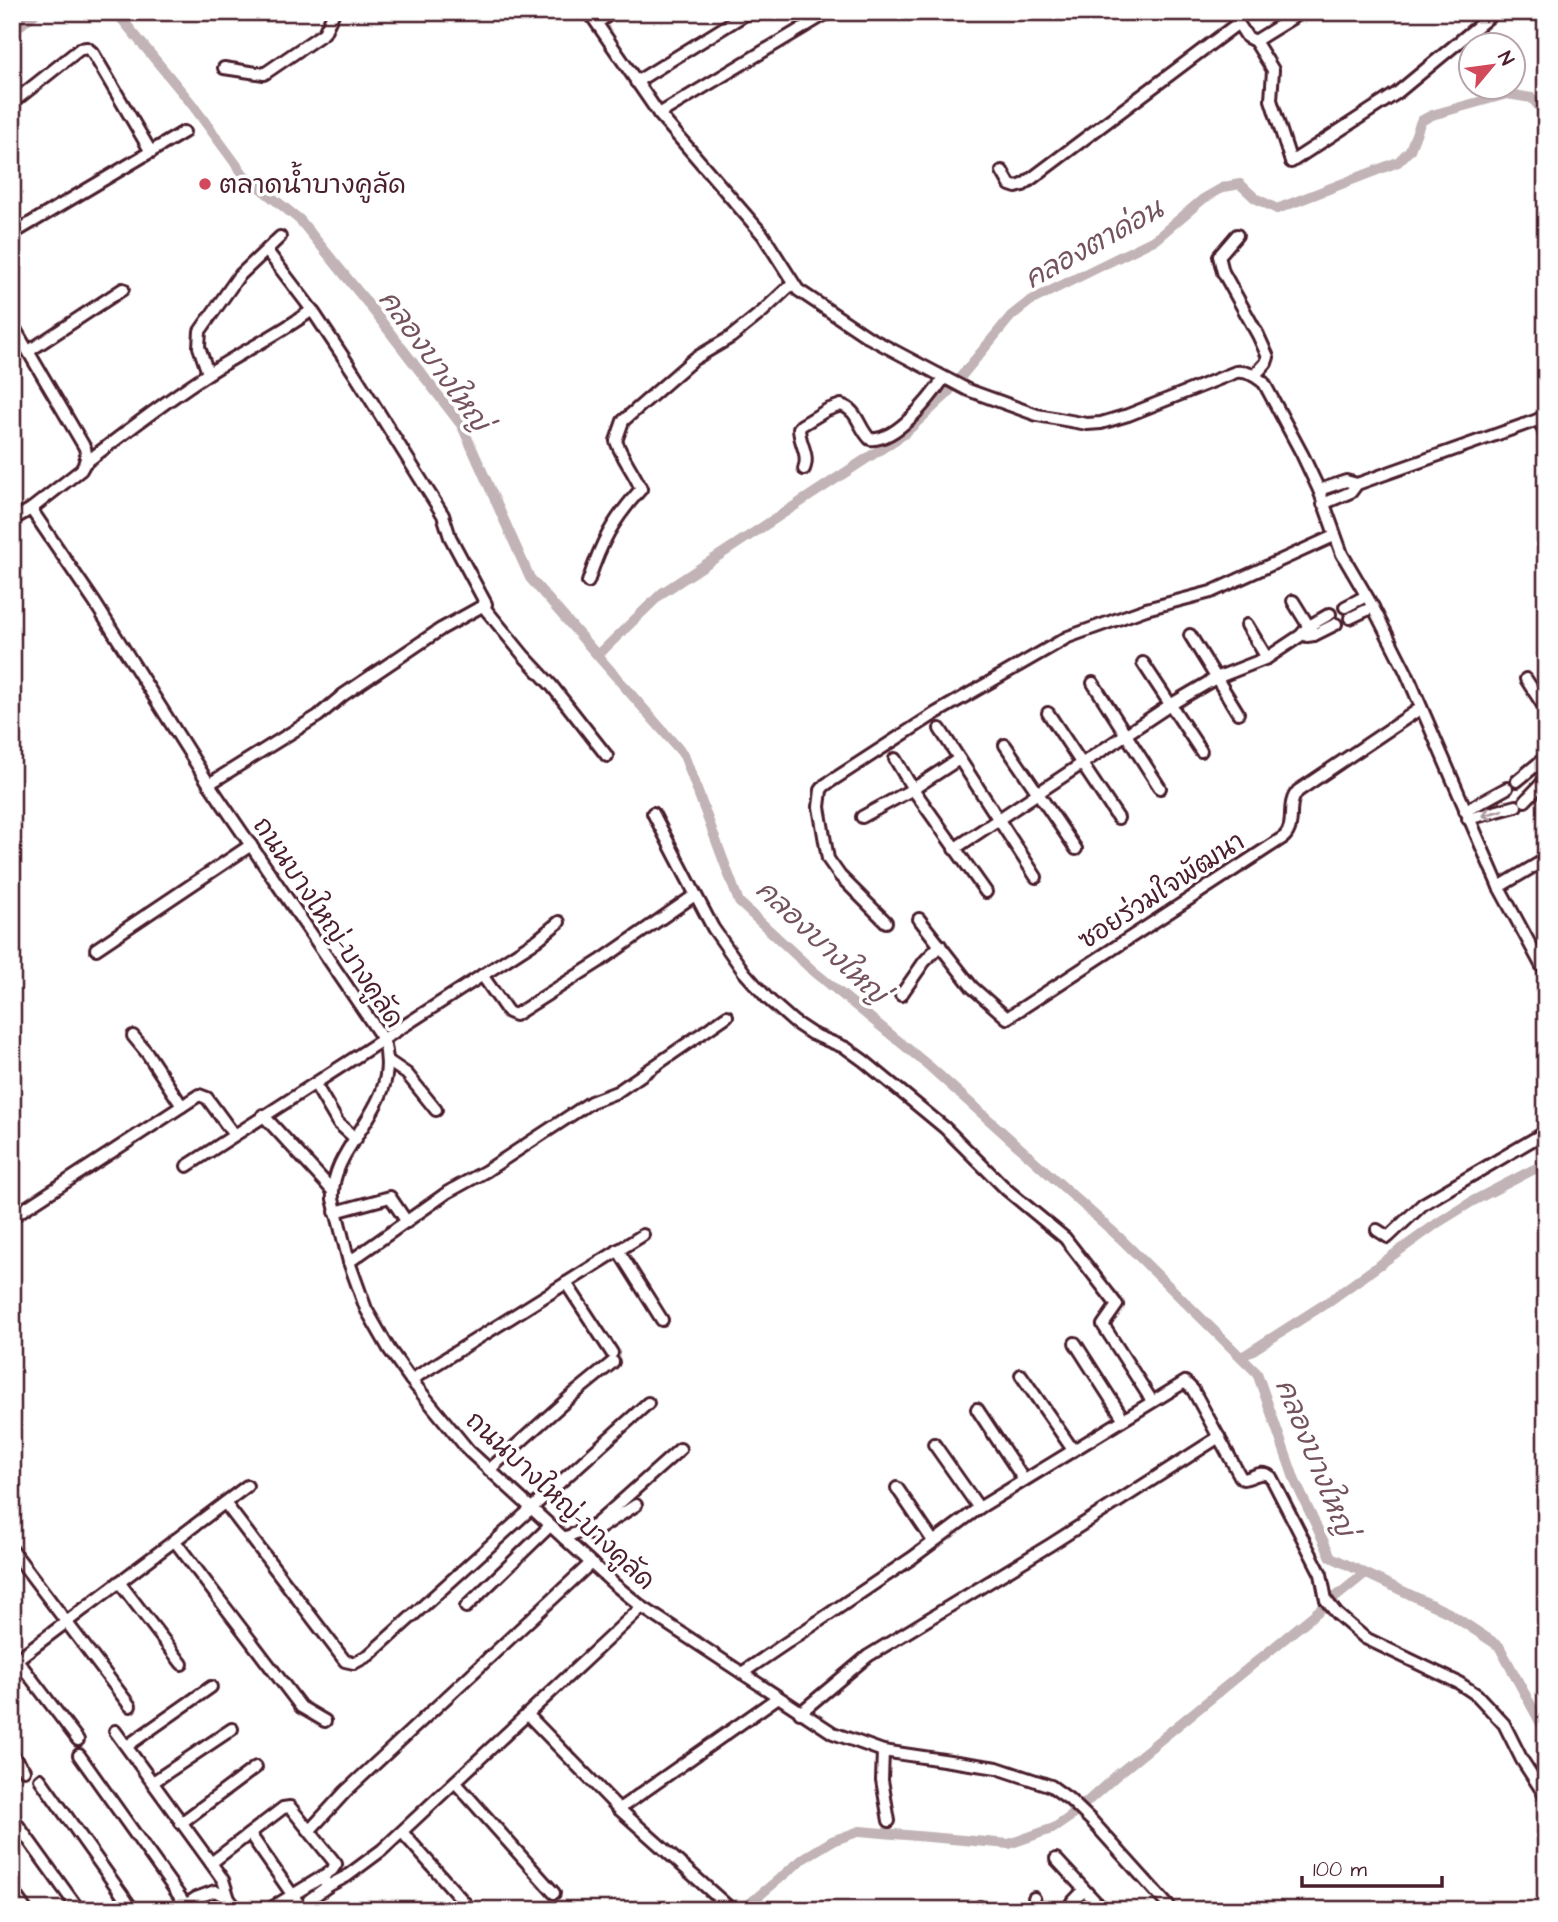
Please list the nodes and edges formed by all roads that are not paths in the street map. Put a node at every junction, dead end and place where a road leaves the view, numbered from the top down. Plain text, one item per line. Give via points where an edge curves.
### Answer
1 (334, 12) edge
2 (613, 12) edge
3 (749, 12) edge
4 (829, 12) edge
5 (1231, 12) edge
6 (1302, 12) edge
7 (1496, 12) edge
8 (590, 13) edge
9 (597, 23) junction
10 (1237, 24) junction
11 (1255, 41) junction
12 (224, 68) dead end
13 (636, 82) junction
14 (12, 103) edge
15 (659, 114) junction
16 (184, 132) dead end
17 (151, 152) junction
18 (1002, 171) dead end
19 (12, 234) edge
20 (1237, 235) dead end
21 (280, 237) dead end
22 (267, 251) junction
23 (793, 283) junction
24 (123, 289) dead end
25 (312, 310) junction
26 (12, 324) edge
27 (29, 351) junction
28 (208, 373) junction
29 (1255, 375) junction
30 (947, 379) junction
31 (1542, 418) edge
32 (1546, 438) edge
33 (85, 463) junction
34 (804, 469) dead end
35 (1357, 484) junction
36 (1319, 490) junction
37 (1323, 503) junction
38 (31, 509) junction
39 (12, 520) edge
40 (1334, 536) junction
41 (589, 582) dead end
42 (1366, 596) junction
43 (1293, 601) dead end
44 (483, 606) junction
45 (1373, 607) junction
46 (1333, 619) dead end
47 (1247, 625) dead end
48 (1311, 631) junction
49 (1190, 635) dead end
50 (1267, 658) junction
51 (1143, 663) dead end
52 (1216, 678) junction
53 (1526, 679) dead end
54 (1093, 683) dead end
55 (1170, 705) junction
56 (1421, 708) junction
57 (1546, 710) edge
58 (1048, 713) dead end
59 (1238, 713) dead end
60 (940, 729) dead end
61 (1126, 734) junction
62 (1005, 745) dead end
63 (1201, 751) dead end
64 (607, 756) dead end
65 (1546, 757) edge
66 (895, 759) dead end
67 (959, 759) junction
68 (1081, 764) junction
69 (1546, 779) edge
70 (1517, 781) dead end
71 (209, 784) junction
72 (1160, 788) dead end
73 (1507, 788) dead end
74 (913, 789) junction
75 (1037, 794) junction
76 (653, 813) dead end
77 (1467, 815) junction
78 (862, 817) dead end
79 (1118, 818) dead end
80 (998, 820) junction
81 (251, 845) junction
82 (954, 849) junction
83 (1076, 849) dead end
84 (1546, 859) edge
85 (1036, 877) dead end
86 (1499, 887) junction
87 (986, 892) dead end
88 (695, 895) junction
89 (919, 919) dead end
90 (559, 922) dead end
91 (886, 922) dead end
92 (940, 945) junction
93 (96, 949) dead end
94 (1546, 974) edge
95 (482, 975) junction
96 (901, 995) dead end
97 (727, 1016) dead end
98 (133, 1036) dead end
99 (383, 1039) junction
100 (388, 1061) junction
101 (318, 1089) dead end
102 (182, 1106) junction
103 (436, 1110) dead end
104 (263, 1115) junction
105 (1546, 1132) edge
106 (234, 1135) junction
107 (356, 1139) junction
108 (187, 1166) dead end
109 (332, 1190) junction
110 (335, 1212) junction
111 (12, 1217) edge
112 (407, 1222) junction
113 (1377, 1230) dead end
114 (643, 1235) dead end
115 (618, 1250) junction
116 (349, 1262) junction
117 (566, 1283) junction
118 (662, 1320) dead end
119 (1075, 1343) dead end
120 (1021, 1376) dead end
121 (411, 1380) junction
122 (1152, 1401) junction
123 (648, 1403) dead end
124 (977, 1409) dead end
125 (1124, 1418) junction
126 (1219, 1437) junction
127 (933, 1444) dead end
128 (680, 1449) dead end
129 (1073, 1450) junction
130 (489, 1470) junction
131 (1024, 1480) junction
132 (247, 1486) dead end
133 (897, 1488) dead end
134 (225, 1503) junction
135 (636, 1505) dead end
136 (979, 1508) junction
137 (531, 1509) junction
138 (550, 1526) junction
139 (578, 1534) junction
140 (564, 1538) junction
141 (174, 1540) junction
142 (933, 1541) junction
143 (12, 1550) edge
144 (591, 1563) junction
145 (120, 1582) junction
146 (466, 1606) dead end
147 (642, 1607) junction
148 (65, 1623) junction
149 (14, 1658) edge
150 (182, 1664) dead end
151 (742, 1673) junction
152 (211, 1687) dead end
153 (777, 1698) junction
154 (130, 1706) dead end
155 (800, 1713) junction
156 (527, 1714) junction
157 (325, 1721) dead end
158 (232, 1729) dead end
159 (115, 1731) dead end
160 (78, 1740) dead end
161 (127, 1746) junction
162 (883, 1751) junction
163 (12, 1755) edge
164 (79, 1755) dead end
165 (256, 1767) dead end
166 (24, 1770) dead end
167 (40, 1779) dead end
168 (153, 1782) junction
169 (455, 1782) junction
170 (1546, 1797) edge
171 (620, 1809) junction
172 (12, 1817) edge
173 (889, 1821) dead end
174 (181, 1823) junction
175 (310, 1830) junction
176 (402, 1832) junction
177 (250, 1834) junction
178 (1056, 1859) dead end
179 (211, 1863) junction
180 (325, 1882) junction
181 (1084, 1890) junction
182 (12, 1891) edge
183 (554, 1893) dead end
184 (293, 1895) junction
185 (1034, 1898) dead end
186 (229, 1899) junction
187 (182, 1907) edge
188 (26, 1910) edge
189 (79, 1910) edge
190 (133, 1910) edge
191 (238, 1910) edge
192 (268, 1910) edge
193 (303, 1910) edge
194 (311, 1910) edge
195 (471, 1910) edge
196 (732, 1910) edge
197 (1037, 1910) edge
198 (1065, 1910) edge
199 (1102, 1910) edge
200 (1172, 1910) edge

1 - 12 street via 324,33 264,74
2 - 9 street
3 - 13 street
4 - 15 street
5 - 10 street
6 - 11 street
7 - 11 street via 1397,93 1294,162 1289,160 1271,100 1273,70
8 - 9 street
9 - 13 street
10 - 11 street
10 - 18 street via 1023,185 1010,185
13 - 15 street
14 - 17 street via 87,48
15 - 23 street via 763,235
16 - 17 street
17 - 19 street
20 - 29 street via 1221,251 1219,263 1268,357
21 - 22 street
22 - 25 street
22 - 28 street via 239,277 200,331
23 - 30 street via 805,296 868,337
23 - 41 street via 731,337 694,359 623,422 616,441 641,489 598,550
24 - 27 street
25 - 28 street
25 - 44 street via 443,515 450,537 487,601
26 - 27 street
27 - 33 street via 85,448
28 - 33 street
29 - 30 street via 1236,372 1101,423 1037,415
29 - 36 street via 1294,436
30 - 34 street via 916,415 877,439 870,439 853,412 841,405 802,425
31 - 32 street
31 - 35 street
33 - 38 street
35 - 36 street via 1346,481
35 - 37 street via 1351,492
36 - 37 street
37 - 40 street
38 - 39 street
38 - 71 street, ถนนบางใหญ่-บางคูลัด
40 - 42 street
40 - 91 street via 1211,592 1068,636 825,785 819,807 828,859
42 - 45 street
42 - 45 street via 1348,612
43 - 48 street
44 - 64 street
44 - 71 street via 441,629 318,716
45 - 56 street
46 - 48 street
47 - 50 street
48 - 50 street
49 - 52 street
50 - 52 street
51 - 55 street
52 - 55 street
52 - 59 street
53 - 57 street
54 - 61 street
55 - 61 street
55 - 63 street
56 - 77 street
56 - 92 street, ซอยร่วมใจพัฒนา via 1297,791 1290,802 1290,830 1284,837 1007,1018 972,987
58 - 68 street
60 - 67 street
61 - 68 street
61 - 72 street
62 - 75 street
65 - 70 street
66 - 74 street
67 - 74 street
67 - 80 street
68 - 75 street
68 - 79 street
69 -> 77 street via 1520,804
71 - 81 street, ถนนบางใหญ่-บางคูลัด
73 - 77 street
74 - 78 street
74 - 82 street
75 - 80 street
75 - 83 street
76 - 88 street
77 - 86 street
80 - 82 street
80 - 85 street
81 - 93 street
81 - 99 street, ถนนบางใหญ่-บางคูลัด
82 - 87 street
84 - 86 street
86 - 94 street
88 - 95 street via 520,1013 508,1012
88 - 122 street via 736,961 768,999 812,1034 846,1048 864,1062 945,1128 1007,1191 1065,1238 1114,1300 1117,1309 1103,1325
89 - 92 street, ซอยร่วมใจพัฒนา
90 - 95 street
92 - 96 street
95 - 99 street
97 - 112 street via 617,1092 591,1102
98 - 102 street
99 - 100 street, ถนนบางใหญ่-บางคูลัด
99 - 104 street
100 - 103 street via 407,1074
100 - 107 street, ถนนบางใหญ่-บางคูลัด via 382,1092
101 - 107 street via 338,1123
102 - 106 street via 203,1095
102 - 111 street
104 - 106 street
104 - 109 street
105 - 113 street via 1423,1204 1388,1237
106 - 108 street
107 - 109 street, ถนนบางใหญ่-บางคูลัด
109 - 110 street, ถนนบางใหญ่-บางคูลัด
110 - 112 street via 390,1197
110 - 116 street, ถนนบางใหญ่-บางคูลัด
112 - 116 street
114 - 115 street
115 - 117 street
115 - 118 street
116 - 121 street, ถนนบางใหญ่-บางคูลัด via 371,1318
117 - 121 street
117 - 130 street via 612,1357
119 - 125 street
120 - 129 street
121 - 130 street, ถนนบางใหญ่-บางคูลัด
122 - 125 street
122 - 126 street via 1180,1383 1188,1383
123 - 137 street
124 - 131 street
125 - 129 street
126 - 155 street via 868,1656
126 - 170 street via 1243,1479 1260,1473 1271,1477 1321,1574 1326,1600 1337,1614 1365,1638 1477,1695 1504,1724
127 - 136 street
128 - 139 street via 595,1525
129 - 131 street
130 - 137 street, ถนนบางใหญ่-บางคูลัด
131 - 136 street
132 - 134 street
133 - 142 street
134 - 137 street via 349,1663 369,1655
134 - 141 street
135 - 139 street via 594,1534
136 - 142 street
137 - 138 street, ถนนบางใหญ่-บางคูลัด
138 - 140 street, ถนนบางใหญ่-บางคูลัด
138 - 146 street
139 - 140 street
140 - 144 street, ถนนบางใหญ่-บางคูลัด
141 - 145 street
141 - 157 street via 301,1707
142 - 151 street
143 - 148 street
144 - 147 street, ถนนบางใหญ่-บางคูลัด
144 - 175 street
145 - 148 street
145 - 150 street
147 - 151 street, ถนนบางใหญ่-บางคูลัด
147 - 156 street
148 - 149 street
148 - 154 street
149 - 160 street
151 - 153 street, ถนนบางใหญ่-บางคูลัด
152 - 161 street
153 - 155 street, ถนนบางใหญ่-บางคูลัด
153 - 171 street
155 - 162 street, ถนนบางใหญ่-บางคูลัด via 833,1733
156 - 169 street
156 - 171 street
158 - 168 street
159 - 161 street
161 - 168 street
162 - 173 street
162 - 200 street, ถนนบางใหญ่-บางคูลัด via 1018,1774 1051,1786 1092,1821
163 - 166 street
164 - 187 street
165 - 174 street
167 - 190 street
168 - 174 street
169 - 176 street
169 - 183 street
171 - 196 street
172 - 189 street
174 - 179 street
175 - 177 street via 288,1807
175 - 180 street via 336,1864
176 - 180 street via 347,1876
176 - 195 street
177 - 179 street
177 - 184 street
178 - 181 street
179 - 186 street
180 - 184 street
180 - 194 street via 309,1900
181 - 198 street
181 - 199 street
182 - 188 street
184 - 192 street
184 - 193 street
185 - 197 street
186 - 187 street via 210,1892
186 - 191 street

